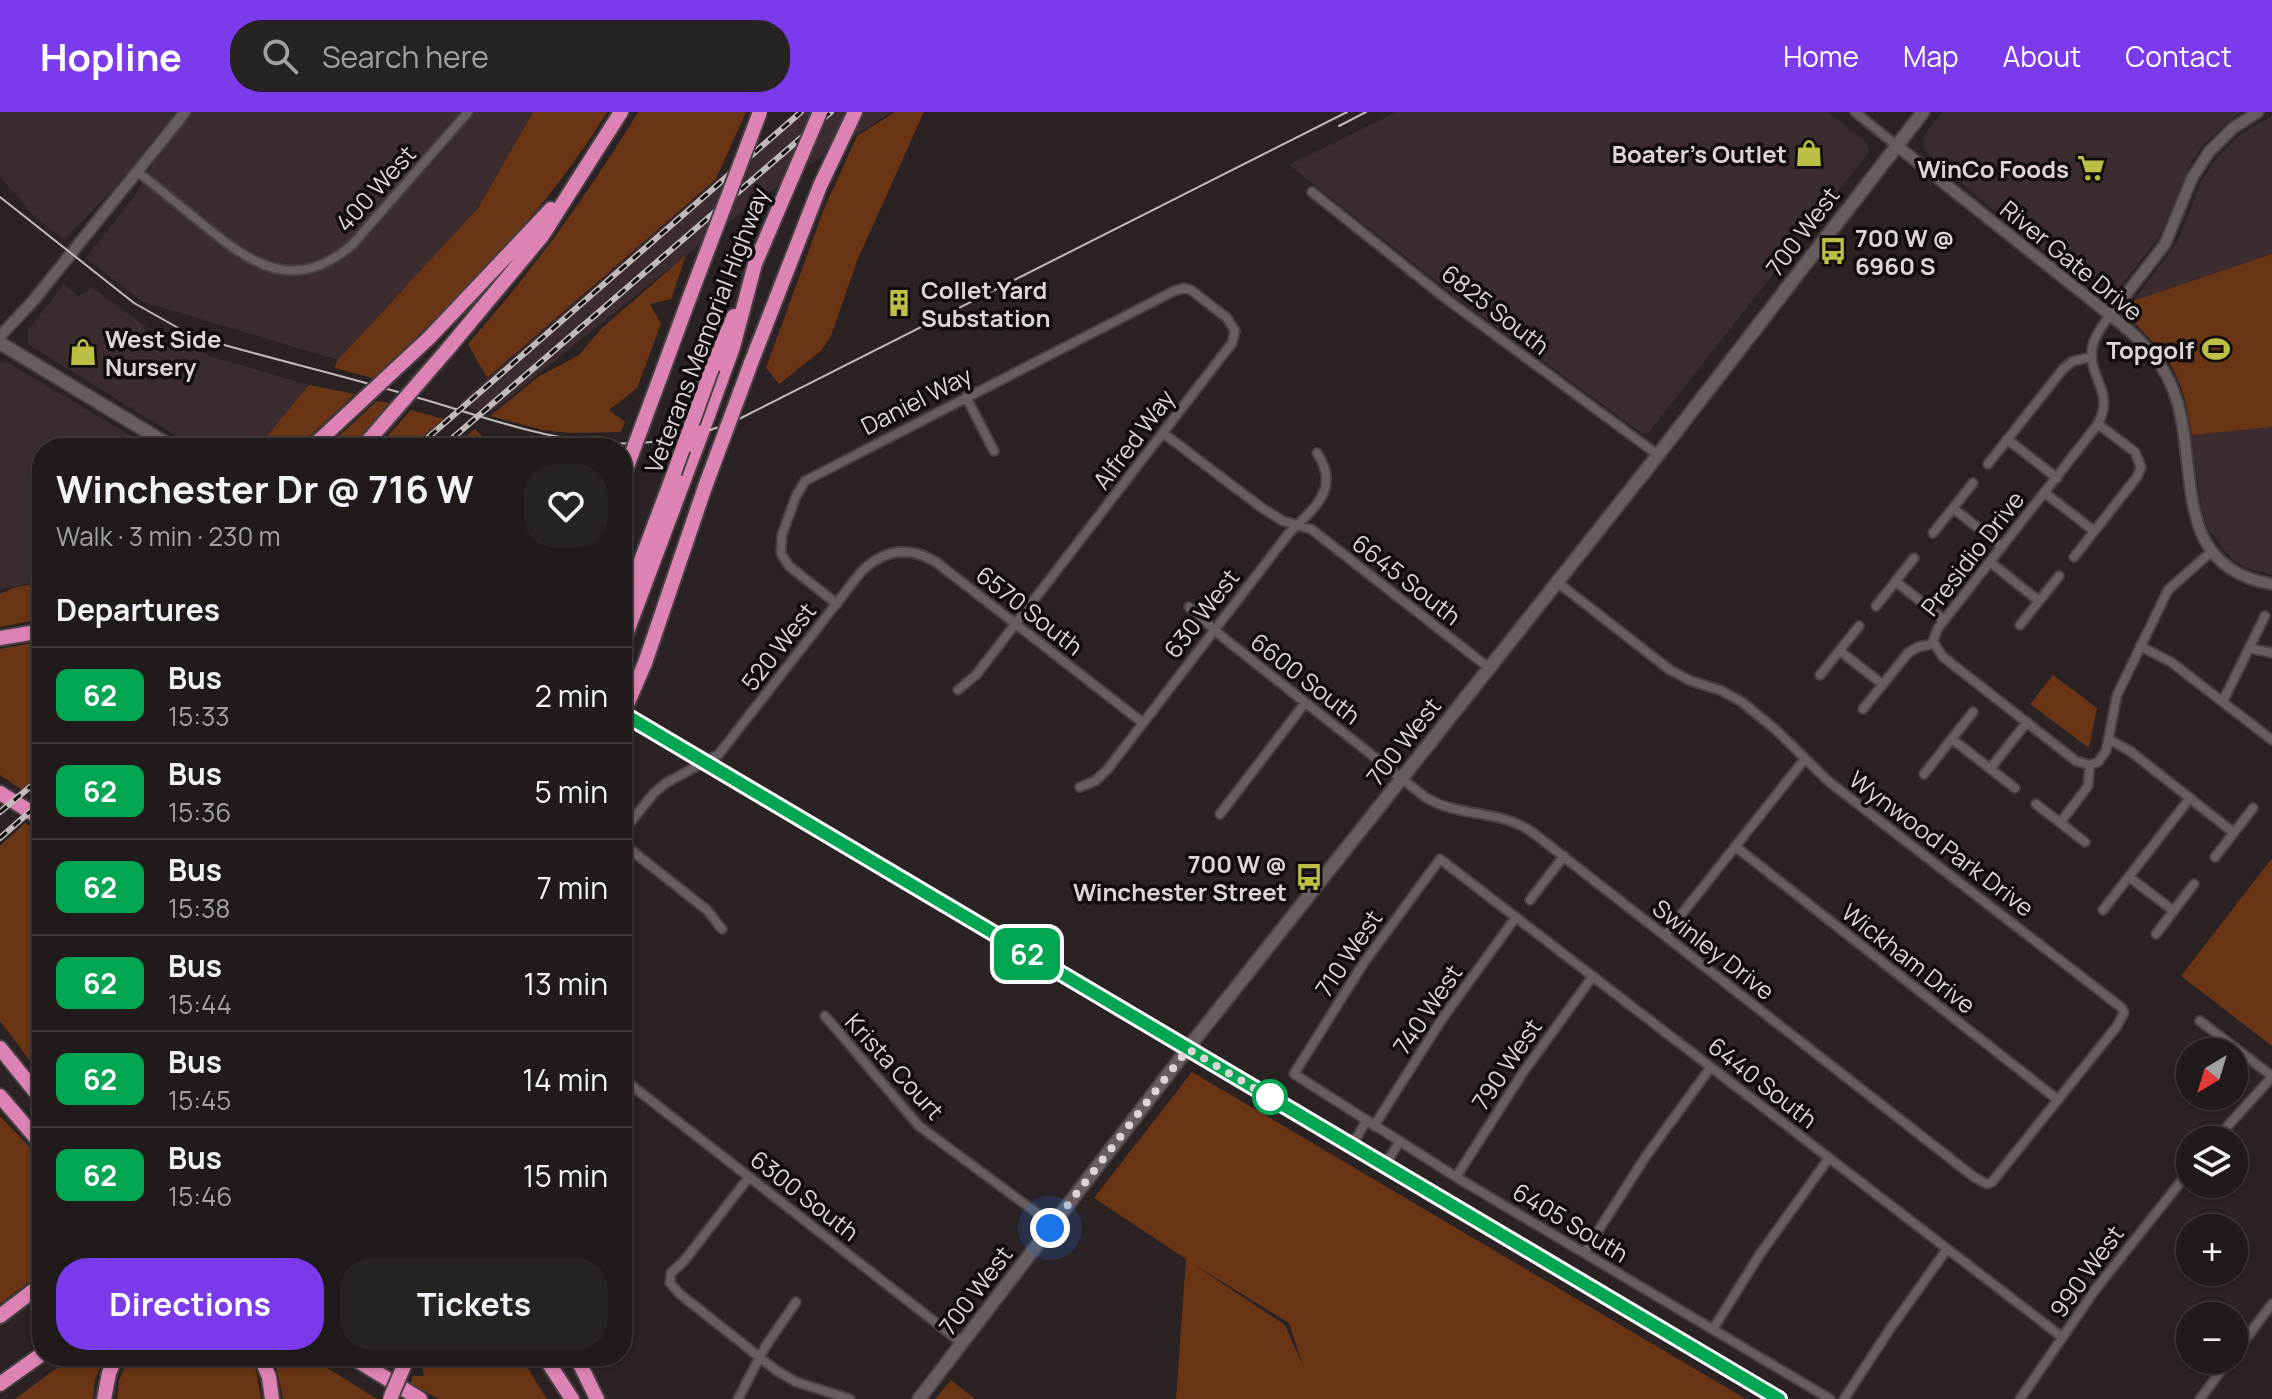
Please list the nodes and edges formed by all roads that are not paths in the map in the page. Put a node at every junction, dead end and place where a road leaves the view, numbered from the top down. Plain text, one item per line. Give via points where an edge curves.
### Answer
1 (185, 112) edge
2 (468, 112) edge
3 (621, 112) edge
4 (760, 112) edge
5 (820, 112) edge
6 (855, 112) edge
7 (1855, 112) edge
8 (1923, 112) edge
9 (2258, 112) edge
10 (1896, 145) junction
11 (138, 172) junction
12 (581, 177) junction
13 (1312, 192) dead end
14 (755, 264) junction
15 (1184, 288) joint
16 (2110, 315) junction
17 (0, 336) edge
18 (0, 343) edge
19 (2092, 357) junction
20 (966, 397) junction
21 (2098, 424) junction
22 (1163, 433) junction
23 (157, 438) edge
24 (322, 438) edge
25 (371, 438) edge
26 (2007, 439) junction
27 (994, 451) dead end
28 (632, 453) edge
29 (1317, 453) dead end
30 (1658, 455) junction
31 (1988, 464) dead end
32 (2057, 478) junction
33 (1973, 483) dead end
34 (2045, 493) junction
35 (1953, 508) junction
36 (1297, 525) junction
37 (2094, 531) junction
38 (1933, 533) dead end
39 (2002, 547) junction
40 (2212, 551) junction
41 (884, 555) joint
42 (2074, 557) dead end
43 (1914, 558) dead end
44 (1990, 562) junction
45 (2059, 576) dead end
46 (1895, 581) junction
47 (1557, 582) junction
48 (632, 584) edge
49 (2272, 584) edge
50 (2039, 601) junction
51 (837, 604) junction
52 (1876, 606) dead end
53 (1189, 607) dead end
54 (2265, 616) dead end
55 (632, 618) edge
56 (1944, 620) junction
57 (1015, 623) junction
58 (2020, 625) dead end
59 (1859, 626) dead end
60 (1214, 629) junction
61 (32, 633) edge
62 (0, 638) edge
63 (1933, 644) junction
64 (2140, 646) junction
65 (2249, 648) junction
66 (1840, 651) junction
67 (2272, 653) edge
68 (1489, 668) junction
69 (1820, 675) dead end
70 (1882, 684) junction
71 (958, 690) dead end
72 (632, 692) edge
73 (2223, 701) junction
74 (1305, 703) junction
75 (1863, 709) dead end
76 (1973, 712) dead end
77 (632, 720) edge
78 (2027, 722) junction
79 (1143, 723) junction
80 (1952, 739) junction
81 (2110, 740) junction
82 (2272, 740) edge
83 (1804, 760) junction
84 (703, 761) junction
85 (2090, 765) junction
86 (1990, 769) junction
87 (1924, 774) dead end
88 (1401, 779) junction
89 (1080, 787) dead end
90 (2015, 788) dead end
91 (0, 793) edge
92 (2190, 798) junction
93 (2036, 804) dead end
94 (2253, 808) dead end
95 (32, 813) edge
96 (1220, 814) dead end
97 (632, 820) edge
98 (2060, 823) junction
99 (2234, 833) junction
100 (2085, 842) dead end
101 (1736, 847) junction
102 (632, 851) edge
103 (1564, 856) junction
104 (2215, 857) dead end
105 (1440, 859) joint
106 (2129, 877) junction
107 (2194, 884) dead end
108 (1530, 900) dead end
109 (2103, 910) dead end
110 (2174, 911) junction
111 (1516, 917) junction
112 (722, 929) dead end
113 (2156, 934) dead end
114 (1665, 935) junction
115 (1593, 976) junction
116 (825, 1016) dead end
117 (2200, 1021) dead end
118 (0, 1048) edge
119 (1188, 1049) junction
120 (1711, 1067) junction
121 (1294, 1074) joint
122 (2272, 1076) edge
123 (632, 1086) edge
124 (32, 1088) edge
125 (0, 1096) edge
126 (2058, 1100) junction
127 (1370, 1123) junction
128 (2227, 1126) edge
129 (32, 1133) edge
130 (1400, 1141) junction
131 (1352, 1145) junction
132 (1829, 1158) junction
133 (1385, 1165) junction
134 (749, 1177) junction
135 (1456, 1177) junction
136 (1987, 1184) joint
137 (2176, 1187) edge
138 (1053, 1225) junction
139 (1947, 1249) junction
140 (1584, 1253) junction
141 (32, 1292) edge
142 (796, 1302) dead end
143 (2272, 1304) edge
144 (0, 1316) edge
145 (1713, 1329) junction
146 (2248, 1336) edge
147 (2062, 1337) junction
148 (962, 1343) junction
149 (760, 1359) junction
150 (32, 1361) edge
151 (112, 1366) edge
152 (264, 1366) edge
153 (367, 1366) edge
154 (378, 1366) edge
155 (404, 1366) edge
156 (551, 1366) edge
157 (581, 1366) edge
158 (2219, 1374) edge
159 (0, 1384) edge
160 (104, 1399) edge
161 (272, 1399) edge
162 (390, 1399) edge
163 (422, 1399) edge
164 (572, 1399) edge
165 (597, 1399) edge
166 (738, 1399) edge
167 (850, 1399) edge
168 (919, 1399) edge
169 (1779, 1399) edge
170 (1830, 1399) edge
171 (1844, 1399) edge
172 (2020, 1399) edge
173 (2200, 1399) edge

1 - 11 street
2 - 11 street, 400 West via 352,245 338,257 298,270 251,261
3 - 12 highway
4 - 28 highway, Veterans Memorial Highway, bridge
5 - 14 highway, Veterans Memorial Highway, bridge
6 - 72 highway, bridge via 820,186 751,363
7 - 10 street
8 - 10 main road, 700 West
9 - 16 street via 2209,152 2188,187 2169,237
10 - 16 street, River Gate Drive
10 - 30 main road, 700 West
11 - 17 street
12 - 24 highway, bridge via 430,337
12 - 25 highway, bridge via 542,236
13 - 30 street, 6825 South
14 - 48 highway, Veterans Memorial Highway, bridge
14 - 55 highway, bridge via 733,347
15 - 20 street, Daniel Way
15 - 22 street, Alfred Way via 1227,318 1235,335
16 - 19 street via 2094,341
16 - 40 street, River Gate Drive via 2149,349 2173,388 2194,514
18 - 23 main road
19 - 21 street via 2104,398
19 - 26 street via 2066,366
20 - 27 street
20 - 51 street, Daniel Way via 801,486 782,535 781,553 789,566
21 - 32 street, Presidio Drive
21 - 37 street via 2135,452 2141,467
22 - 36 street, 6645 South via 1262,508
22 - 57 street, Alfred Way
26 - 31 street
26 - 32 street
29 - 36 street, 630 West via 1328,472 1327,486
30 - 47 main road, 700 West
32 - 34 street, Presidio Drive
33 - 35 street
34 - 37 street
34 - 39 street, Presidio Drive
35 - 38 street
35 - 39 street
36 - 60 street, 630 West
36 - 68 street, 6645 South via 1311,529
37 - 42 street
39 - 44 street, Presidio Drive
40 - 49 street, River Gate Drive via 2243,575
40 - 64 street via 2170,587
41 - 51 street, 520 West via 871,562
41 - 57 street, 6570 South via 923,554
43 - 46 street
44 - 50 street
44 - 56 street, Presidio Drive
45 - 50 street
46 - 52 street
46 - 56 street
47 - 68 main road, 700 West
47 - 83 street, Wynwood Park Drive via 1670,670 1742,702
50 - 58 street
51 - 84 street, 520 West via 719,754
53 - 60 street, 6600 South
54 - 65 street
56 - 63 street, Presidio Drive
57 - 71 street, Alfred Way
57 - 79 street, 6570 South
59 - 66 street
60 - 74 street, 6600 South
60 - 79 street, 630 West
61 - 62 highway
63 - 70 street via 1911,650
63 - 78 street, Presidio Drive
64 - 73 street
64 - 81 street via 2117,695
65 - 67 street
65 - 73 street
66 - 69 street
66 - 70 street
68 - 88 main road, 700 West
70 - 75 street
73 - 82 street
74 - 88 street, 6600 South
74 - 96 street
76 - 80 street
77 - 84 main road
78 - 85 street, Presidio Drive via 2076,761
78 - 86 street
79 - 89 street, 630 West via 1101,776
80 - 86 street
80 - 87 street
81 - 85 street via 2103,756
81 - 92 street
83 - 101 street
83 - 126 street, Wynwood Park Drive via 2122,1008 2117,1026
84 - 97 street, 520 West via 654,793
84 - 119 main road
85 - 98 street via 2088,786
86 - 90 street
88 - 103 street, Swinley Drive via 1445,808 1518,823
88 - 119 main road, 700 West
91 - 95 highway
92 - 99 street
92 - 106 street
93 - 98 street
94 - 99 street
98 - 100 street
99 - 104 street
101 - 114 street
101 - 126 street, Wickham Drive
102 - 112 street via 707,910
103 - 108 street
103 - 114 street, Swinley Drive
105 - 111 street, 6440 South
105 - 121 street, 710 West via 1363,964
106 - 109 street
106 - 110 street
107 - 110 street
110 - 113 street
111 - 115 street, 6440 South
111 - 127 street, 740 West
114 - 136 street, Swinley Drive
115 - 120 street, 6440 South
115 - 135 street, 790 West
116 - 138 street, Krista Court via 919,1126
117 - 122 street
118 - 124 highway
119 - 131 main road
119 - 138 main road, 700 West
120 - 132 street, 6440 South
120 - 140 street
121 - 127 street, 6405 South
122 - 128 street
123 - 134 street, 6300 South
125 - 129 highway
126 - 136 street, Wynwood Park Drive
127 - 130 street, 6405 South
127 - 131 street, 740 West
130 - 133 street
130 - 135 street, 6405 South
131 - 133 main road
132 - 139 street, 6440 South
132 - 145 street
133 - 169 main road
134 - 148 street, 6300 South
134 - 149 street via 671,1273 670,1283
135 - 140 street, 6405 South
137 - 147 street, 990 West
138 - 148 main road, 700 West
139 - 147 street, 6440 South
139 - 171 street
140 - 145 street, 6405 South
141 - 144 highway
142 - 149 street
143 - 146 street
145 - 170 street, 6405 South
147 - 172 street, 990 West
148 - 168 main road, 700 West
149 - 166 street
149 - 167 street via 796,1382
150 - 159 highway
151 - 160 highway
152 - 161 highway
153 - 163 highway
154 - 163 highway
155 - 162 highway, bridge
156 - 164 highway
157 - 165 highway
158 - 173 street

